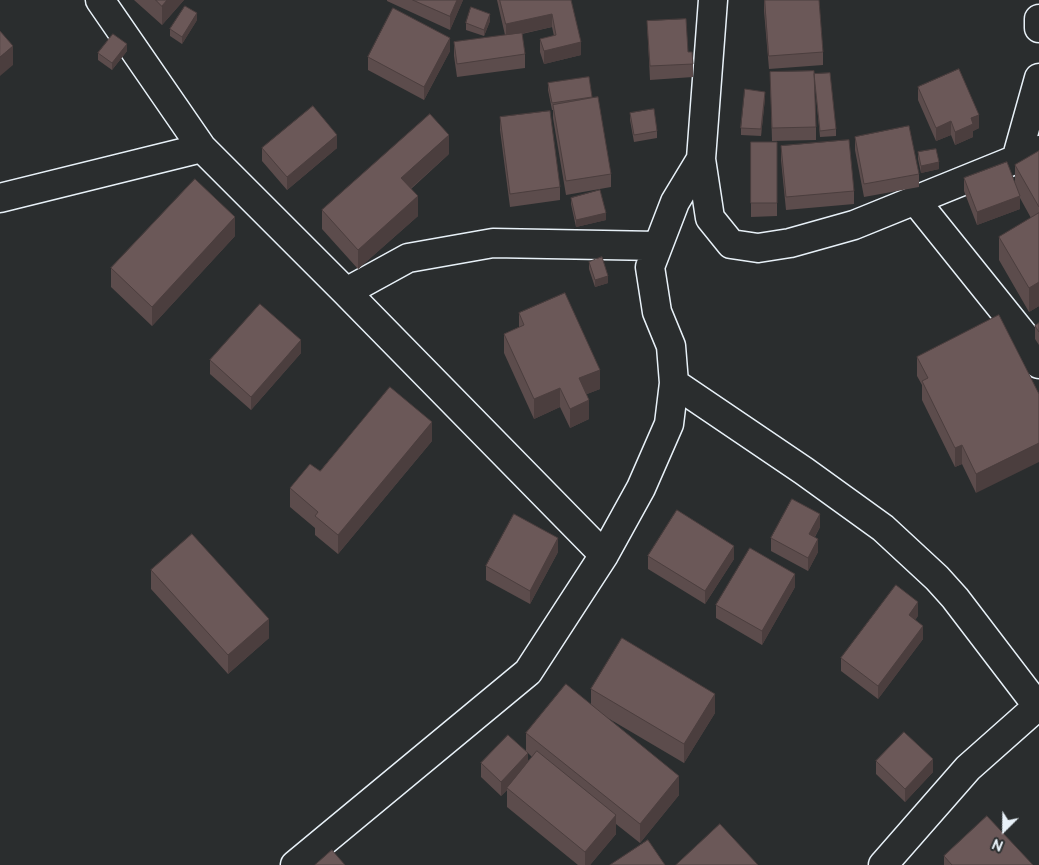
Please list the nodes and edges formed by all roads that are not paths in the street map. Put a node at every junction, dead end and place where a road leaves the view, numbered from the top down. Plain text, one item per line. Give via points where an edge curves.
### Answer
1 (100, 0) edge
2 (713, 0) edge
3 (1039, 19) edge
4 (1039, 28) edge
5 (1039, 78) edge
6 (202, 148) junction
7 (1028, 155) edge
8 (701, 159) junction
9 (0, 198) edge
10 (915, 200) junction
11 (658, 246) junction
12 (346, 292) junction
13 (1039, 364) edge
14 (674, 383) junction
15 (604, 556) junction
16 (1038, 706) edge
17 (295, 865) edge
18 (883, 865) edge

1 - 6 street
2 - 8 street
3 - 4 street
5 - 7 street
6 - 9 street
6 - 12 street
7 - 10 street
8 - 10 street via 710,218 731,244 758,248 790,243 854,225
8 - 11 street via 675,202
10 - 13 street via 1025,337
11 - 12 street via 493,243 408,258
11 - 14 street via 650,267 657,312 671,346
12 - 15 street
14 - 15 street via 669,424 642,488
14 - 16 street via 883,528 955,598
15 - 17 street via 528,672
16 - 18 street via 968,768

